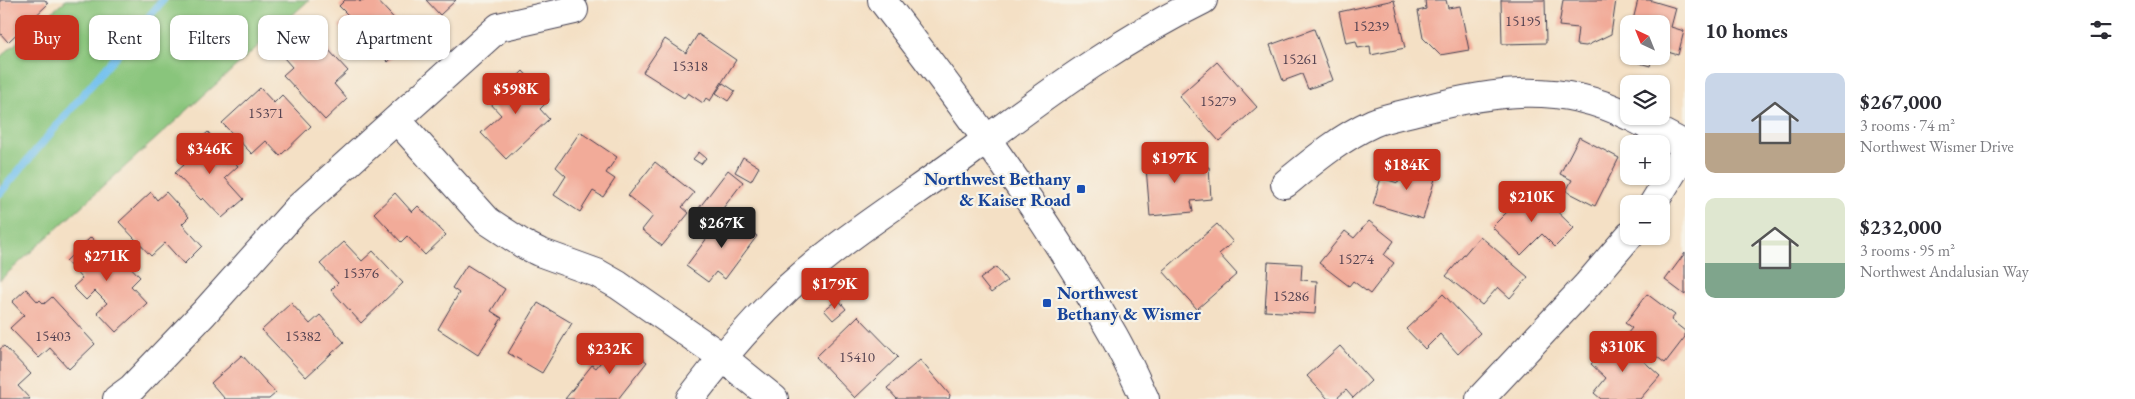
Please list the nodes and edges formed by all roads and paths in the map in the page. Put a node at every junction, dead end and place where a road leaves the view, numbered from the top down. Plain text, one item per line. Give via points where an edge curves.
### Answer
1 (882, 0) edge
2 (1202, 0) edge
3 (574, 10) dead end
4 (1620, 111) edge
5 (397, 120) junction
6 (1647, 125) edge
7 (986, 140) junction
8 (1685, 144) edge
9 (1685, 152) edge
10 (1285, 184) dead end
11 (1659, 195) edge
12 (1621, 245) edge
13 (722, 357) junction
14 (130, 395) edge
15 (690, 399) edge
16 (774, 399) edge
17 (1145, 399) edge
18 (1480, 399) edge

1 - 7 street
2 - 7 street via 1133,36
3 - 5 street via 500,27
4 - 10 street via 1576,96 1534,92 1463,99 1374,123 1331,146
5 - 13 street via 488,221 523,244 597,273 618,285
5 - 14 street via 297,209
6 - 8 street
7 - 13 street via 876,219 789,288
7 - 17 street via 1082,282
9 - 11 street
12 - 18 street
13 - 15 street
13 - 16 street

